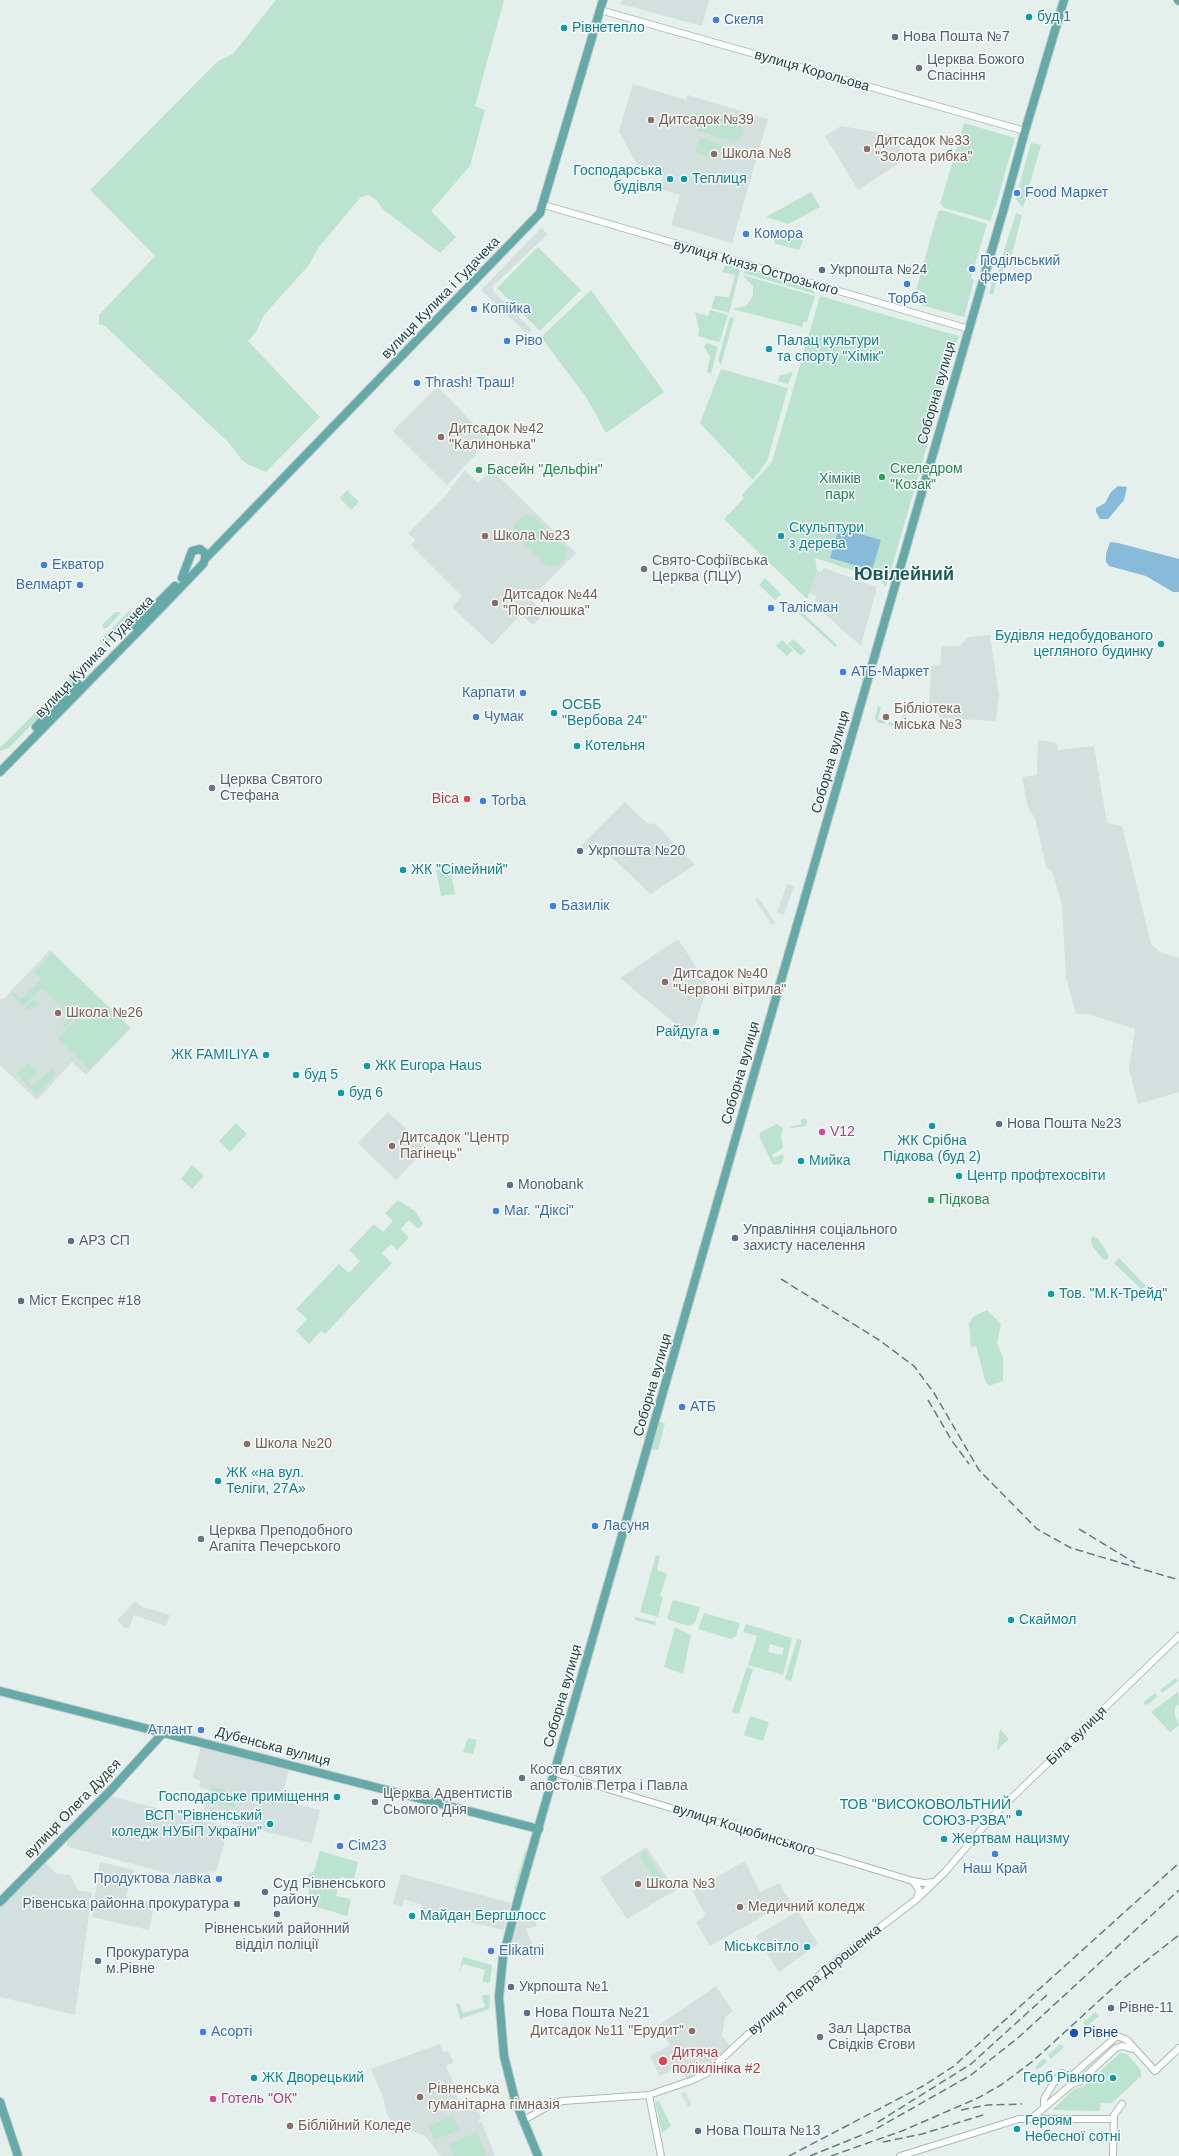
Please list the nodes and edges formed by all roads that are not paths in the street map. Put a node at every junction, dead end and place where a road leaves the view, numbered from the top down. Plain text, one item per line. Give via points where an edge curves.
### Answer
1 (603, 0) edge
2 (1064, 0) edge
3 (600, 10) junction
4 (1024, 131) junction
5 (544, 205) junction
6 (969, 329) junction
7 (205, 559) junction
8 (182, 578) junction
9 (0, 764) edge
10 (0, 772) edge
11 (1179, 1636) edge
12 (0, 1691) edge
13 (163, 1733) junction
14 (555, 1773) junction
15 (539, 1829) junction
16 (976, 1835) joint
17 (914, 1881) junction
18 (934, 1882) junction
19 (917, 1899) junction
20 (0, 1902) edge
21 (1179, 2048) edge
22 (1135, 2049) junction
23 (649, 2095) junction
24 (0, 2102) edge
25 (1122, 2104) dead end
26 (1044, 2106) junction
27 (1032, 2118) junction
28 (1114, 2119) junction
29 (522, 2121) junction
30 (18, 2156) edge
31 (538, 2156) edge
32 (661, 2156) edge
33 (900, 2156) edge
34 (1113, 2156) edge

1 - 3 main road, вулиця Кулика і Гудачека
2 - 4 main road, Соборна вулиця
3 - 4 street, вулиця Корольова
3 - 5 main road, вулиця Кулика і Гудачека
4 - 6 main road, Соборна вулиця
5 - 6 street, вулиця Князя Острозького
5 - 7 main road, вулиця Кулика і Гудачека via 540,213 469,288
6 - 14 main road, Соборна вулиця
7 - 8 main road, вулиця Кулика і Гудачека via 199,561
7 - 8 main road via 205,553 200,548 192,552
7 - 10 main road, вулиця Кулика і Гудачека via 165,604
8 - 9 main road, вулиця Кулика і Гудачека
11 - 16 street, Біла вулиця
12 - 13 main road, Дубенська вулиця
13 - 15 main road, Дубенська вулиця
13 - 20 main road, вулиця Олега Дудєя
14 - 15 main road, Соборна вулиця
14 - 17 street, вулиця Коцюбинського
15 - 29 main road, Соборна вулиця via 503,1957 500,1985 504,2056
16 - 18 street, вулиця Петра Дорошенка
17 - 18 street, вулиця Коцюбинського
17 - 19 street via 919,1890
18 - 19 street, вулиця Петра Дорошенка
19 - 23 street, вулиця Петра Дорошенка via 845,1954 703,2075
21 - 22 street via 1155,2071
22 - 26 street via 1122,2046 1116,2048 1079,2082 1072,2084
22 - 26 street via 1122,2037 1117,2036 1070,2077 1062,2073 1044,2099
23 - 29 street, вулиця Петра Дорошенка via 563,2101 554,2103
23 - 32 street
24 - 30 main road
25 - 28 street via 1115,2112
26 - 27 street
27 - 28 street
27 - 33 street via 994,2126
28 - 34 street
29 - 31 main road, Соборна вулиця

